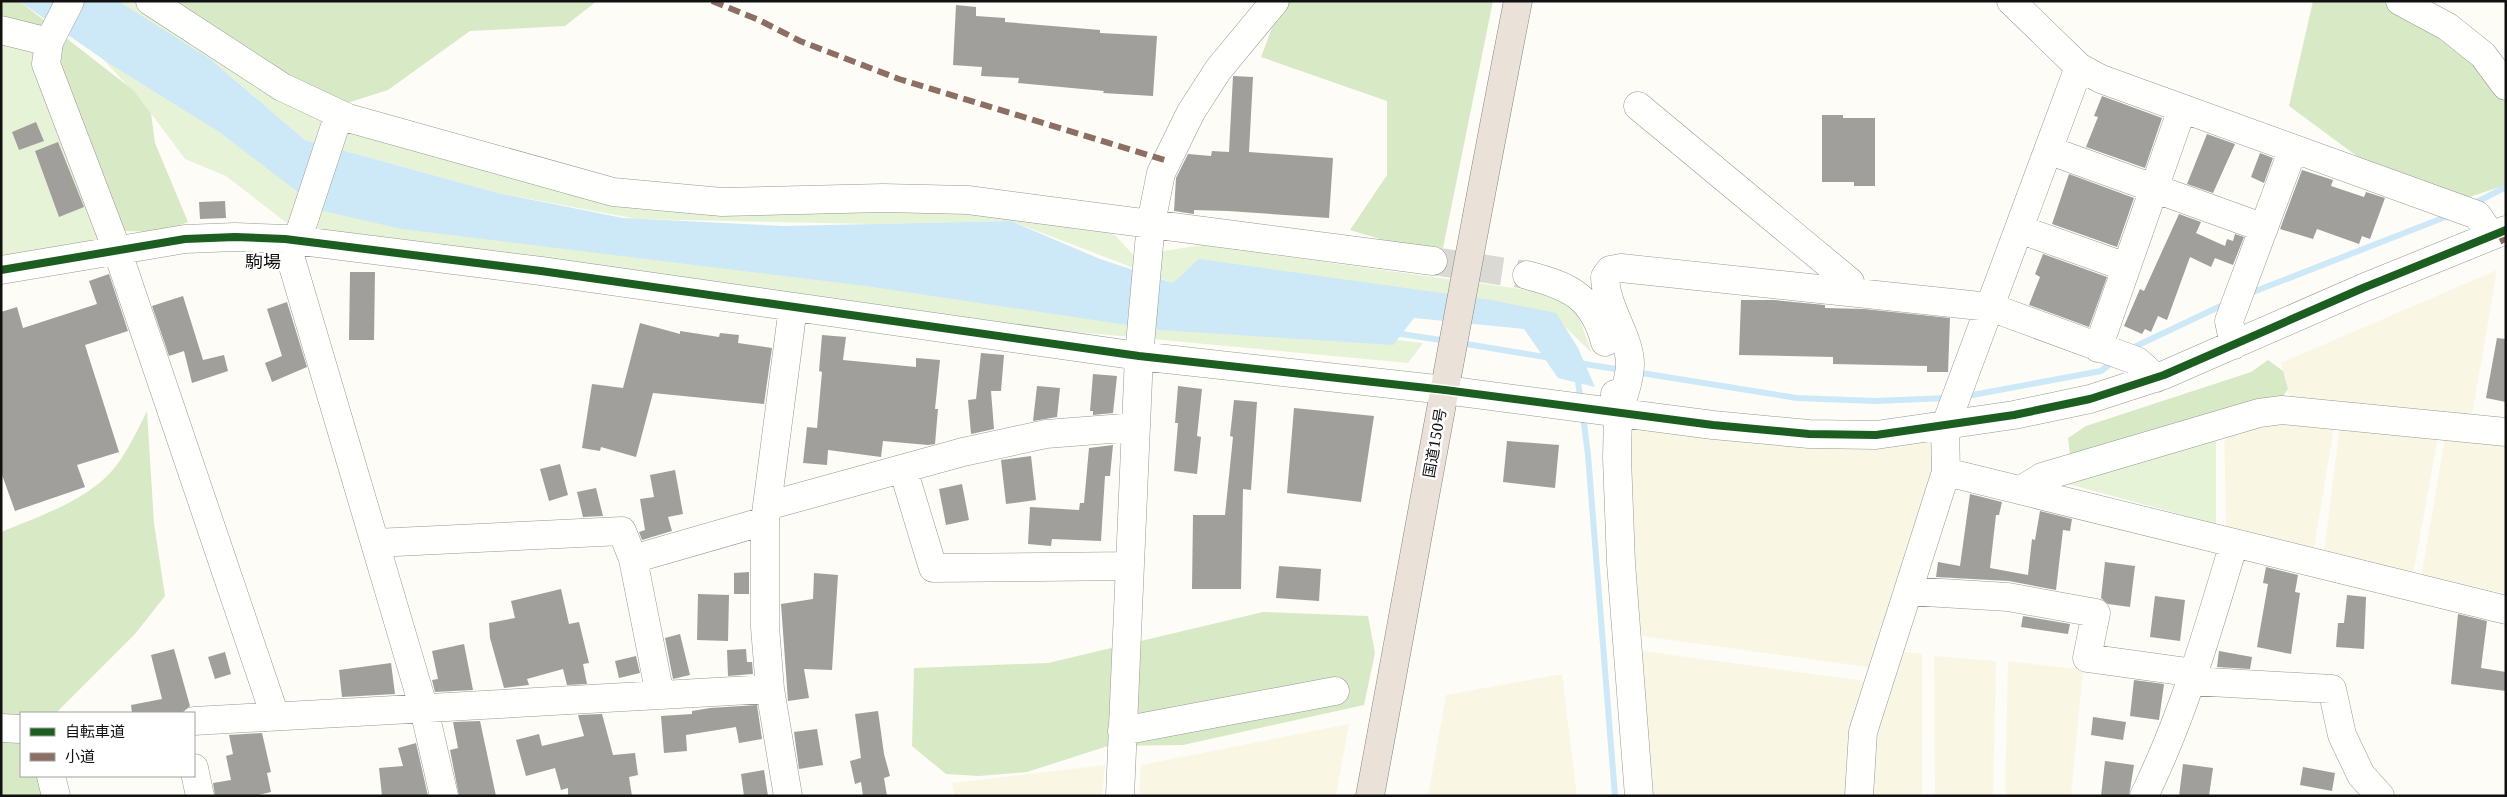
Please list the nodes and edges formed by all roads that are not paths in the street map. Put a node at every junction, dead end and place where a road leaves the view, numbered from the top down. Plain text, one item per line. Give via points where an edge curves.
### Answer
1 (70, 1) edge
2 (150, 1) edge
3 (1275, 1) edge
4 (1518, 1) edge
5 (2012, 1) edge
6 (2400, 1) edge
7 (1, 30) edge
8 (52, 39) junction
9 (2079, 67) junction
10 (2506, 86) edge
11 (1638, 106) dead end
12 (2182, 109) junction
13 (335, 126) junction
14 (2293, 149) junction
15 (2048, 150) junction
16 (2154, 189) junction
17 (1151, 223) junction
18 (2264, 228) junction
19 (2019, 229) junction
20 (2498, 232) edge
21 (296, 233) junction
22 (117, 250) junction
23 (1433, 261) tunnel mouth
24 (2126, 267) junction
25 (1, 270) edge
26 (1527, 275) tunnel mouth
27 (1850, 292) junction
28 (793, 307) junction
29 (1990, 307) junction
30 (2234, 345) junction
31 (1140, 348) junction
32 (2098, 348) junction
33 (2156, 378) junction
34 (1446, 383) junction
35 (1612, 412) junction
36 (1136, 427) junction
37 (1946, 427) junction
38 (2506, 432) edge
39 (903, 469) junction
40 (1946, 472) junction
41 (2021, 490) junction
42 (766, 514) junction
43 (375, 543) junction
44 (2234, 543) junction
45 (633, 559) junction
46 (1130, 566) junction
47 (1908, 591) junction
48 (2506, 610) edge
49 (2194, 677) junction
50 (770, 690) junction
51 (1335, 691) dead end
52 (660, 696) junction
53 (424, 709) junction
54 (275, 716) junction
55 (195, 721) edge
56 (1, 728) edge
57 (20, 729) edge
58 (1122, 731) junction
59 (195, 773) edge
60 (51, 777) edge
61 (56, 796) edge
62 (200, 796) edge
63 (444, 796) edge
64 (788, 796) edge
65 (1120, 796) edge
66 (1370, 796) edge
67 (1640, 796) edge
68 (1859, 796) edge
69 (2144, 796) edge
70 (2380, 796) edge

1 - 8 street
2 - 13 street via 282,87
3 - 17 street via 1218,70 1191,112 1162,173
4 - 34 highway, 国道150号
5 - 9 street
6 - 10 street via 2448,27 2483,56
7 - 8 street
8 - 22 street via 46,64
9 - 12 street via 2101,80
9 - 15 street
11 - 27 street via 1850,282
12 - 14 street
12 - 16 street
13 - 17 street via 452,148 613,192 722,202 884,198 968,200
13 - 21 street
14 - 18 street
14 - 20 street via 2477,215
15 - 16 street
15 - 19 street
16 - 18 street
16 - 24 street
17 - 23 street
17 - 31 street
18 - 30 street via 2230,322
19 - 24 street
19 - 29 street
20 - 30 street
21 - 22 street via 185,240
21 - 28 street
21 - 43 street
22 - 25 street
22 - 54 street
24 - 32 street
26 - 35 street via 1558,283 1581,298 1594,313 1609,356
27 - 29 street
27 - 35 street via 1621,268 1610,270 1605,277 1605,288 1630,363 1628,381
28 - 31 street
28 - 42 street
29 - 32 street
29 - 37 street
30 - 33 street
31 - 34 street
31 - 36 street
32 - 33 street via 2137,361
33 - 37 street via 2090,399
34 - 35 street via 1566,407
34 - 66 highway, 国道150号
35 - 37 street via 1808,434 1876,435
35 - 67 street
36 - 39 street via 1046,434
36 - 46 street
37 - 40 street
38 - 41 street via 2282,410 2260,413 2042,477
39 - 42 street
39 - 46 street via 933,568
40 - 41 street
40 - 47 street
41 - 44 street
42 - 45 street
42 - 50 street via 765,627
43 - 45 street via 622,530
43 - 53 street
44 - 48 street
44 - 49 street
45 - 52 street
46 - 58 street
47 - 49 street via 2008,597 2096,613 2087,658
47 - 68 street via 1863,732
49 - 69 street via 2168,748
49 - 70 street via 2332,689 2342,735 2361,775
50 - 52 street
50 - 64 street
51 - 58 street
52 - 53 street
53 - 54 street
53 - 63 street
54 - 55 street
56 - 57 street
58 - 65 street
59 - 62 street
60 - 61 street

